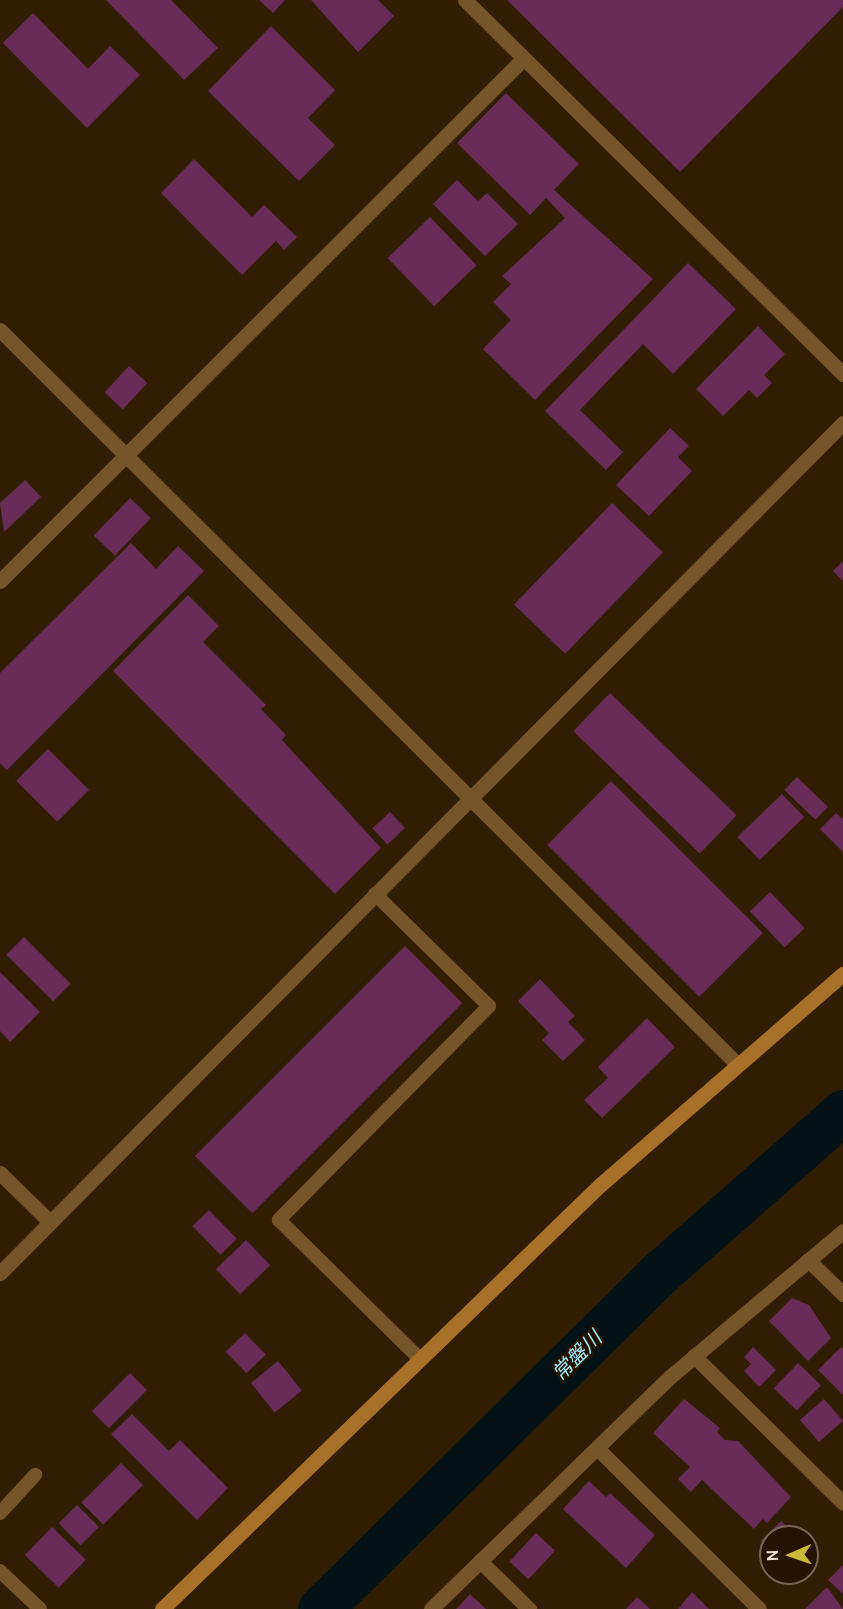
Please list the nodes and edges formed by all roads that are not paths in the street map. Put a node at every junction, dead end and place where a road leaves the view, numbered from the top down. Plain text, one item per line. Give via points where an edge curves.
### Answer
1 (465, 0) edge
2 (523, 58) junction
3 (0, 330) edge
4 (843, 374) edge
5 (843, 423) edge
6 (126, 456) junction
7 (0, 581) edge
8 (472, 798) junction
9 (375, 894) junction
10 (843, 974) edge
11 (735, 1062) junction
12 (0, 1173) edge
13 (50, 1222) junction
14 (843, 1231) edge
15 (808, 1260) junction
16 (0, 1273) edge
17 (843, 1294) edge
18 (694, 1356) junction
19 (419, 1358) junction
20 (597, 1448) junction
21 (34, 1475) dead end
22 (843, 1503) edge
23 (0, 1513) edge
24 (480, 1561) junction
25 (0, 1571) edge
26 (40, 1609) edge
27 (162, 1609) edge
28 (431, 1609) edge
29 (529, 1609) edge
30 (759, 1609) edge

1 - 2 street
2 - 4 street
2 - 6 street
3 - 6 street
5 - 8 street
6 - 7 street
6 - 8 street
8 - 9 street
8 - 11 street
9 - 13 street
9 - 19 lane via 489,1006 279,1220
10 - 11 street
11 - 19 street
12 - 13 street
13 - 16 street
14 - 15 street
15 - 17 street
15 - 18 street
18 - 20 street
18 - 22 street
19 - 27 street
20 - 24 street
20 - 30 street
21 - 23 lane
24 - 28 street
24 - 29 street
25 - 26 lane

